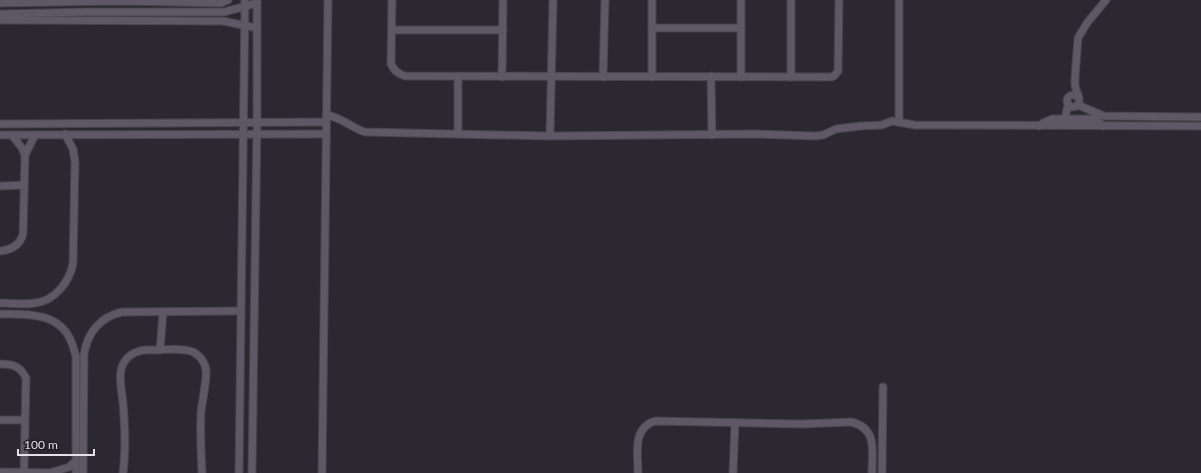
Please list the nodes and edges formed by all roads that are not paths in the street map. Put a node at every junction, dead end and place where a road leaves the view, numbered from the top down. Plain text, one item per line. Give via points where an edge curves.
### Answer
1 (120, 0) edge
2 (228, 0) edge
3 (328, 0) edge
4 (392, 0) edge
5 (503, 0) edge
6 (553, 0) edge
7 (605, 0) edge
8 (652, 0) edge
9 (741, 0) edge
10 (791, 0) edge
11 (839, 0) edge
12 (899, 0) edge
13 (1106, 0) edge
14 (55, 1) edge
15 (257, 2) edge
16 (0, 3) edge
17 (245, 4) edge
18 (87, 12) junction
19 (110, 12) junction
20 (125, 12) junction
21 (0, 14) edge
22 (0, 20) edge
23 (87, 20) junction
24 (245, 25) junction
25 (257, 28) junction
26 (652, 28) junction
27 (741, 28) junction
28 (392, 30) junction
29 (503, 30) junction
30 (711, 76) junction
31 (458, 77) junction
32 (502, 77) junction
33 (552, 77) junction
34 (603, 77) junction
35 (652, 77) junction
36 (741, 77) junction
37 (791, 77) junction
38 (1076, 104) junction
39 (1201, 117) edge
40 (326, 118) junction
41 (1065, 119) junction
42 (1083, 119) junction
43 (899, 122) junction
44 (159, 123) junction
45 (244, 123) junction
46 (257, 123) junction
47 (0, 124) edge
48 (1039, 126) junction
49 (1103, 126) junction
50 (1201, 126) edge
51 (64, 134) junction
52 (159, 134) junction
53 (326, 134) junction
54 (458, 134) junction
55 (0, 135) edge
56 (12, 135) junction
57 (35, 135) junction
58 (244, 135) junction
59 (256, 135) junction
60 (712, 135) junction
61 (550, 136) junction
62 (25, 155) junction
63 (24, 185) junction
64 (0, 186) edge
65 (0, 251) edge
66 (0, 303) edge
67 (240, 311) junction
68 (163, 312) junction
69 (0, 314) edge
70 (160, 350) junction
71 (0, 364) edge
72 (883, 387) dead end
73 (0, 420) edge
74 (24, 420) junction
75 (735, 423) junction
76 (76, 461) junction
77 (0, 472) edge
78 (24, 472) junction
79 (55, 473) edge
80 (76, 473) edge
81 (84, 473) edge
82 (123, 473) edge
83 (202, 473) edge
84 (239, 473) edge
85 (252, 473) edge
86 (322, 473) edge
87 (638, 473) edge
88 (733, 473) edge
89 (872, 473) edge
90 (882, 473) edge

1 - 2 street via 221,3
1 - 14 street
1 - 19 street
1 - 20 street
3 - 40 street
4 - 28 street
5 - 29 street
6 - 33 street
7 - 34 street
8 - 26 street
9 - 27 street
10 - 37 street
11 - 37 street via 837,73 832,77
12 - 43 street
13 - 38 street via 1078,38
14 - 16 street
15 - 17 street
15 - 25 street
17 - 20 street via 224,12
17 - 24 street
18 - 19 street
18 - 21 street
18 - 23 street
19 - 20 street
22 - 23 street
23 - 24 street via 222,21
24 - 25 street
24 - 45 street
25 - 46 street
26 - 27 street
26 - 35 street
27 - 36 street
28 - 29 street
28 - 31 street via 391,64 399,74
29 - 32 street
30 - 35 street
30 - 36 street
30 - 60 street
31 - 32 street
31 - 54 street
32 - 33 street
33 - 34 street
33 - 61 street
34 - 35 street
36 - 37 street
38 - 39 street via 1104,116
38 - 41 street via 1066,109
38 - 42 street
40 - 46 street
40 - 53 street
40 - 54 street via 340,118 365,132
41 - 42 street
41 - 48 street via 1052,119
42 - 49 street via 1096,119
43 - 48 street via 915,125
43 - 60 street via 840,128 816,136
44 - 45 street
44 - 47 street
44 - 52 street
45 - 46 street
45 - 58 street
46 - 59 street
48 - 49 street
49 - 50 street
51 - 52 street
51 - 57 street
51 - 66 street via 73,149 75,162 72,272 61,289 45,300 35,304
52 - 58 street
53 - 59 street
53 - 86 street
54 - 61 street
55 - 56 street
56 - 57 street
56 - 62 street
57 - 62 street
58 - 59 street
58 - 67 street
59 - 85 street
60 - 61 street
62 - 63 street
63 - 64 street
63 - 65 street via 22,239 14,247
67 - 68 street
67 - 84 street
68 - 70 street
68 - 81 street via 122,312 102,321 88,339 84,355
69 - 76 street via 46,317 60,326 71,339 76,356
70 - 82 street via 138,351 130,355 121,370 124,421
70 - 83 street via 190,350 202,358 205,365 201,416
71 - 74 street via 15,365 22,370 26,378
72 - 90 street
73 - 74 street
74 - 78 street
75 - 87 street via 649,422 638,436
75 - 88 street
75 - 89 street via 857,424 867,430 872,441
76 - 79 street
76 - 80 street
77 - 78 street
78 - 79 street

